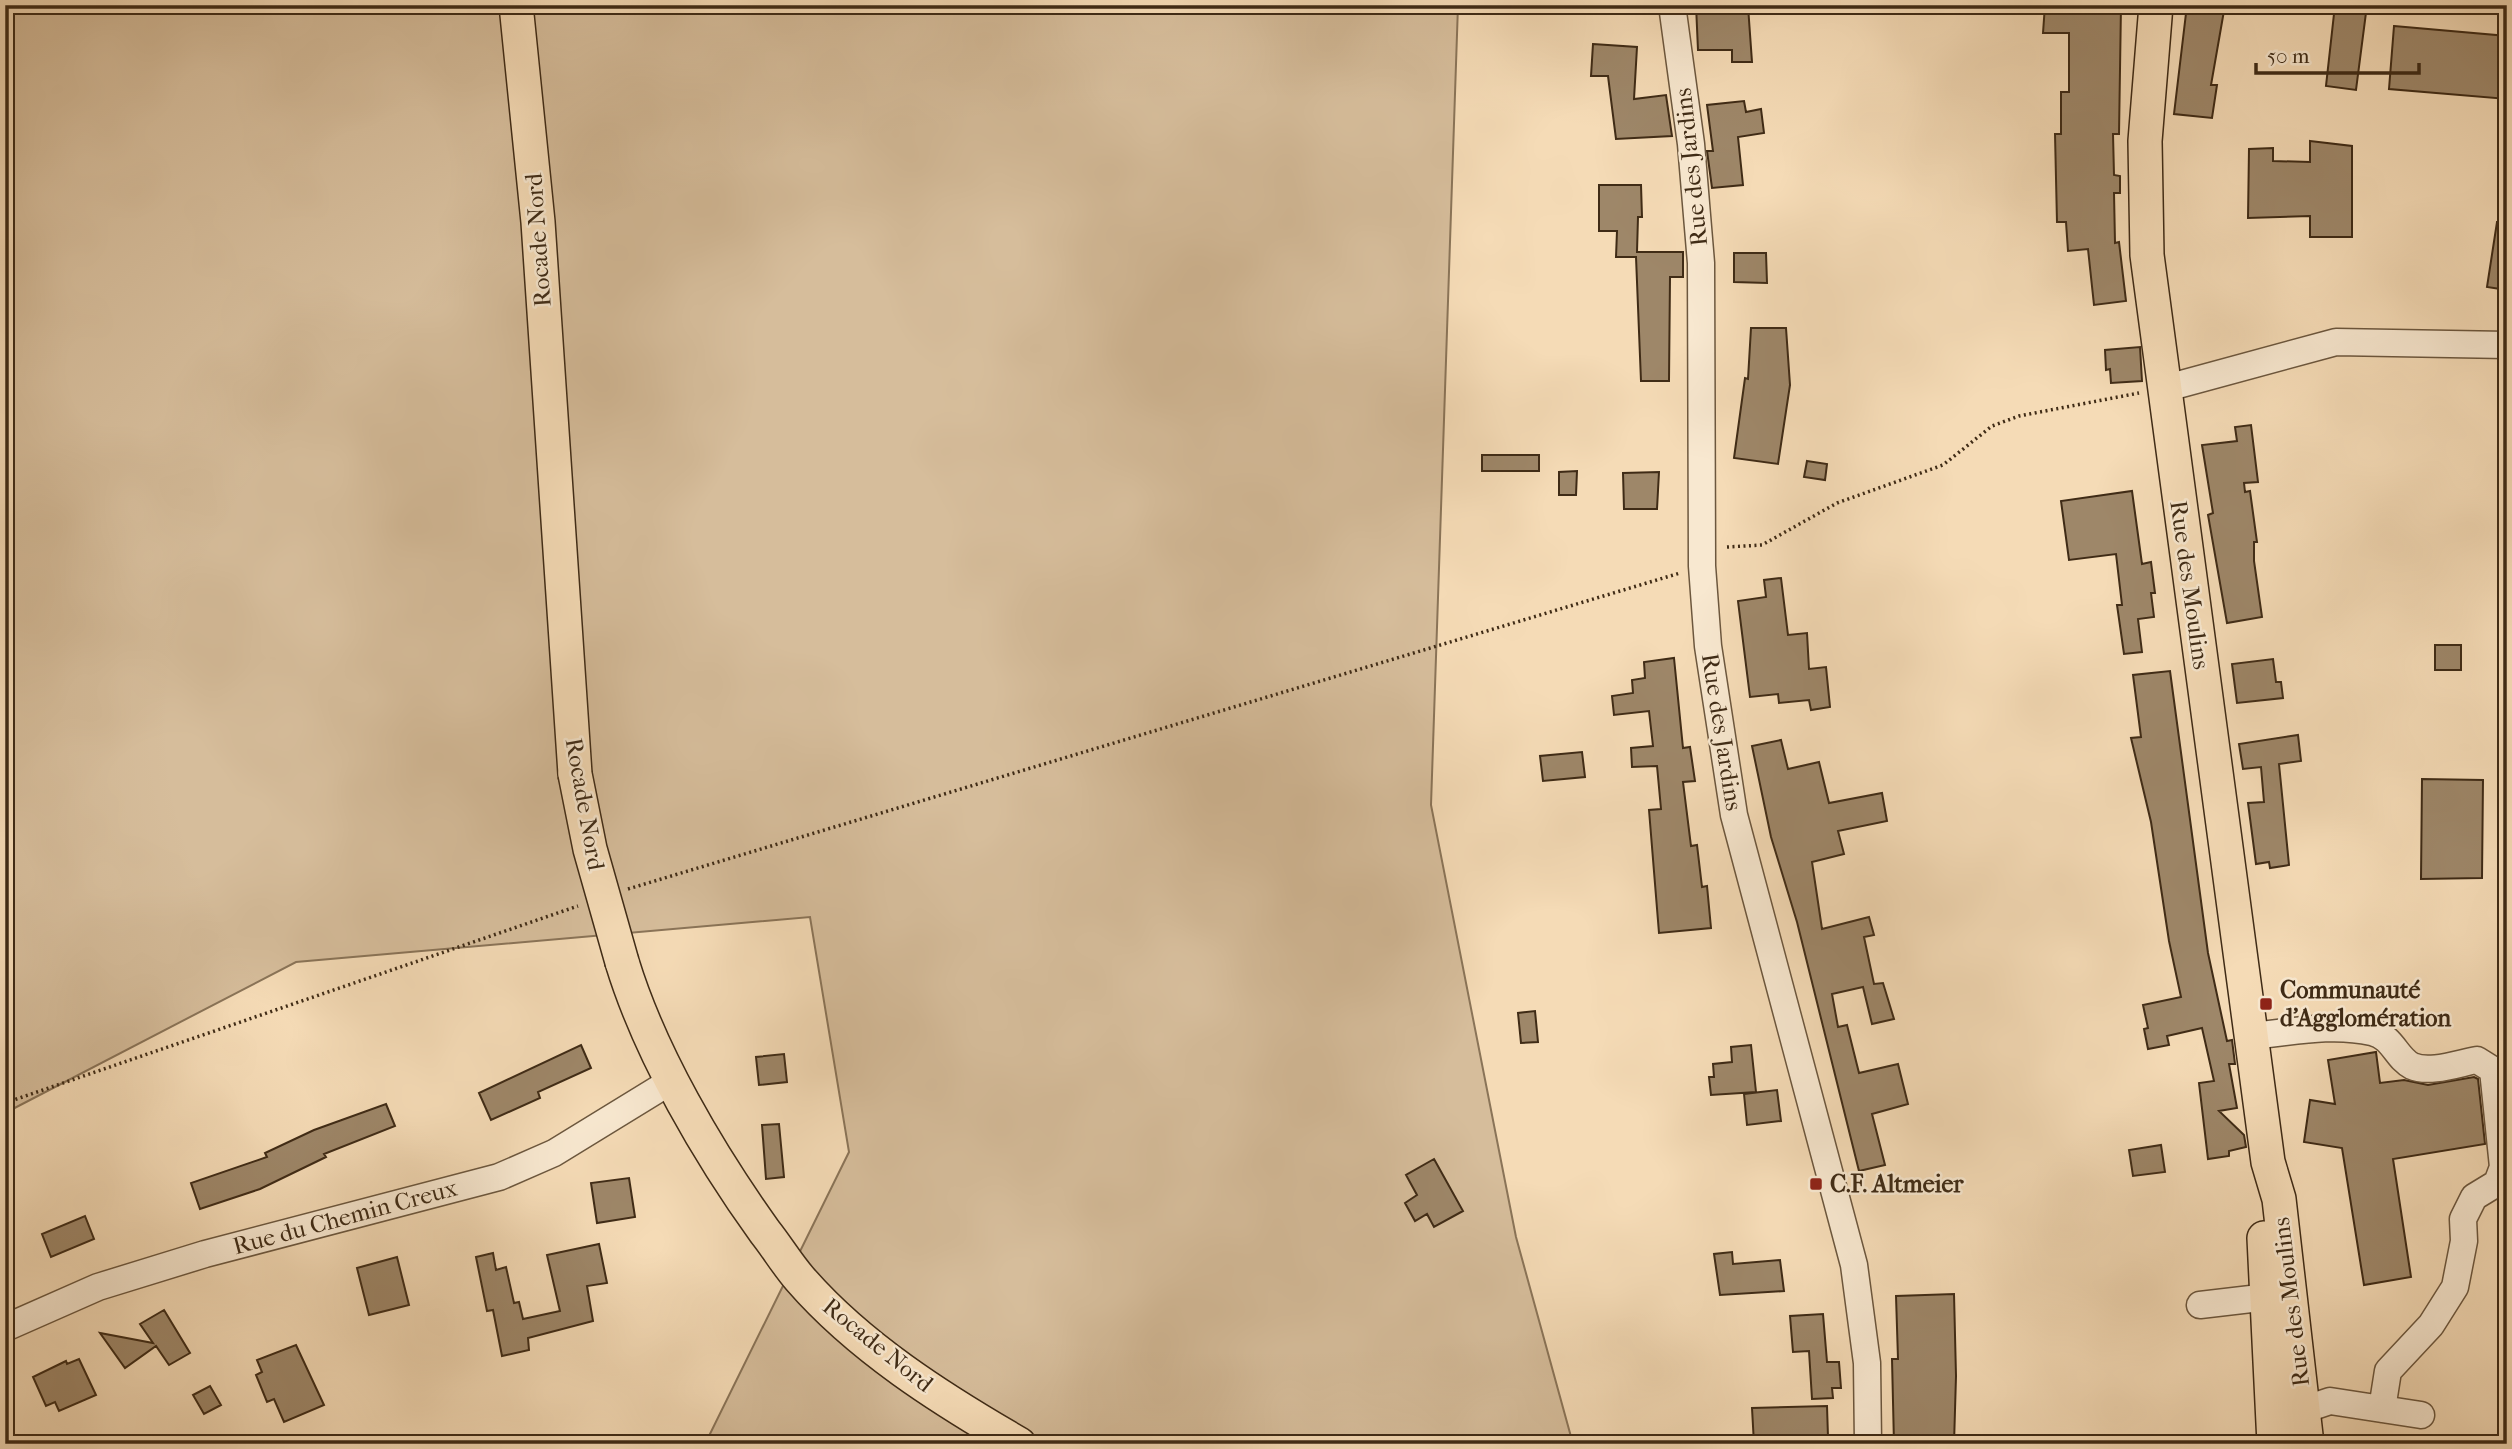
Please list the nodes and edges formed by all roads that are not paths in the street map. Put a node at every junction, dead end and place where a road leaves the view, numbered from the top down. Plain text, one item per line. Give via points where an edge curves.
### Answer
1 (516, 5) edge
2 (1672, 5) edge
3 (2156, 5) edge
4 (2507, 345) edge
5 (2163, 389) junction
6 (2252, 1036) junction
7 (673, 1080) junction
8 (2278, 1296) junction
9 (2200, 1305) dead end
10 (5, 1328) edge
11 (2304, 1409) junction
12 (2382, 1409) junction
13 (2421, 1415) dead end
14 (1019, 1444) edge
15 (1868, 1444) edge
16 (2274, 1444) edge
17 (2283, 1444) edge
18 (2307, 1444) edge

1 - 7 main road, Rocade Nord, bridge via 538,222 575,774 590,849 630,989
2 - 15 street, Rue des Jardins via 1701,263 1708,646 1734,815 1854,1265 1867,1363
3 - 5 main road, Rue des Moulins via 2147,90 2144,201
4 - 5 street via 2336,342
5 - 6 main road, Rue des Moulins
6 - 8 main road, Rue des Moulins via 2268,1162 2264,1203
6 - 12 street via 2340,1026 2375,1032 2389,1040 2410,1065 2424,1069 2477,1060 2493,1070 2503,1167 2497,1183 2474,1197 2463,1219 2464,1241 2455,1287 2431,1325 2388,1371
7 - 10 street, Rue du Chemin Creux via 554,1153 499,1177 321,1222 98,1287
7 - 14 main road, Rocade Nord via 735,1191 800,1279 863,1339 939,1395
8 - 9 street
8 - 11 main road, Rue des Moulins
8 - 16 main road, Rue des Moulins
11 - 12 street via 2330,1401
11 - 17 street
11 - 18 main road, Rue des Moulins
12 - 13 street

